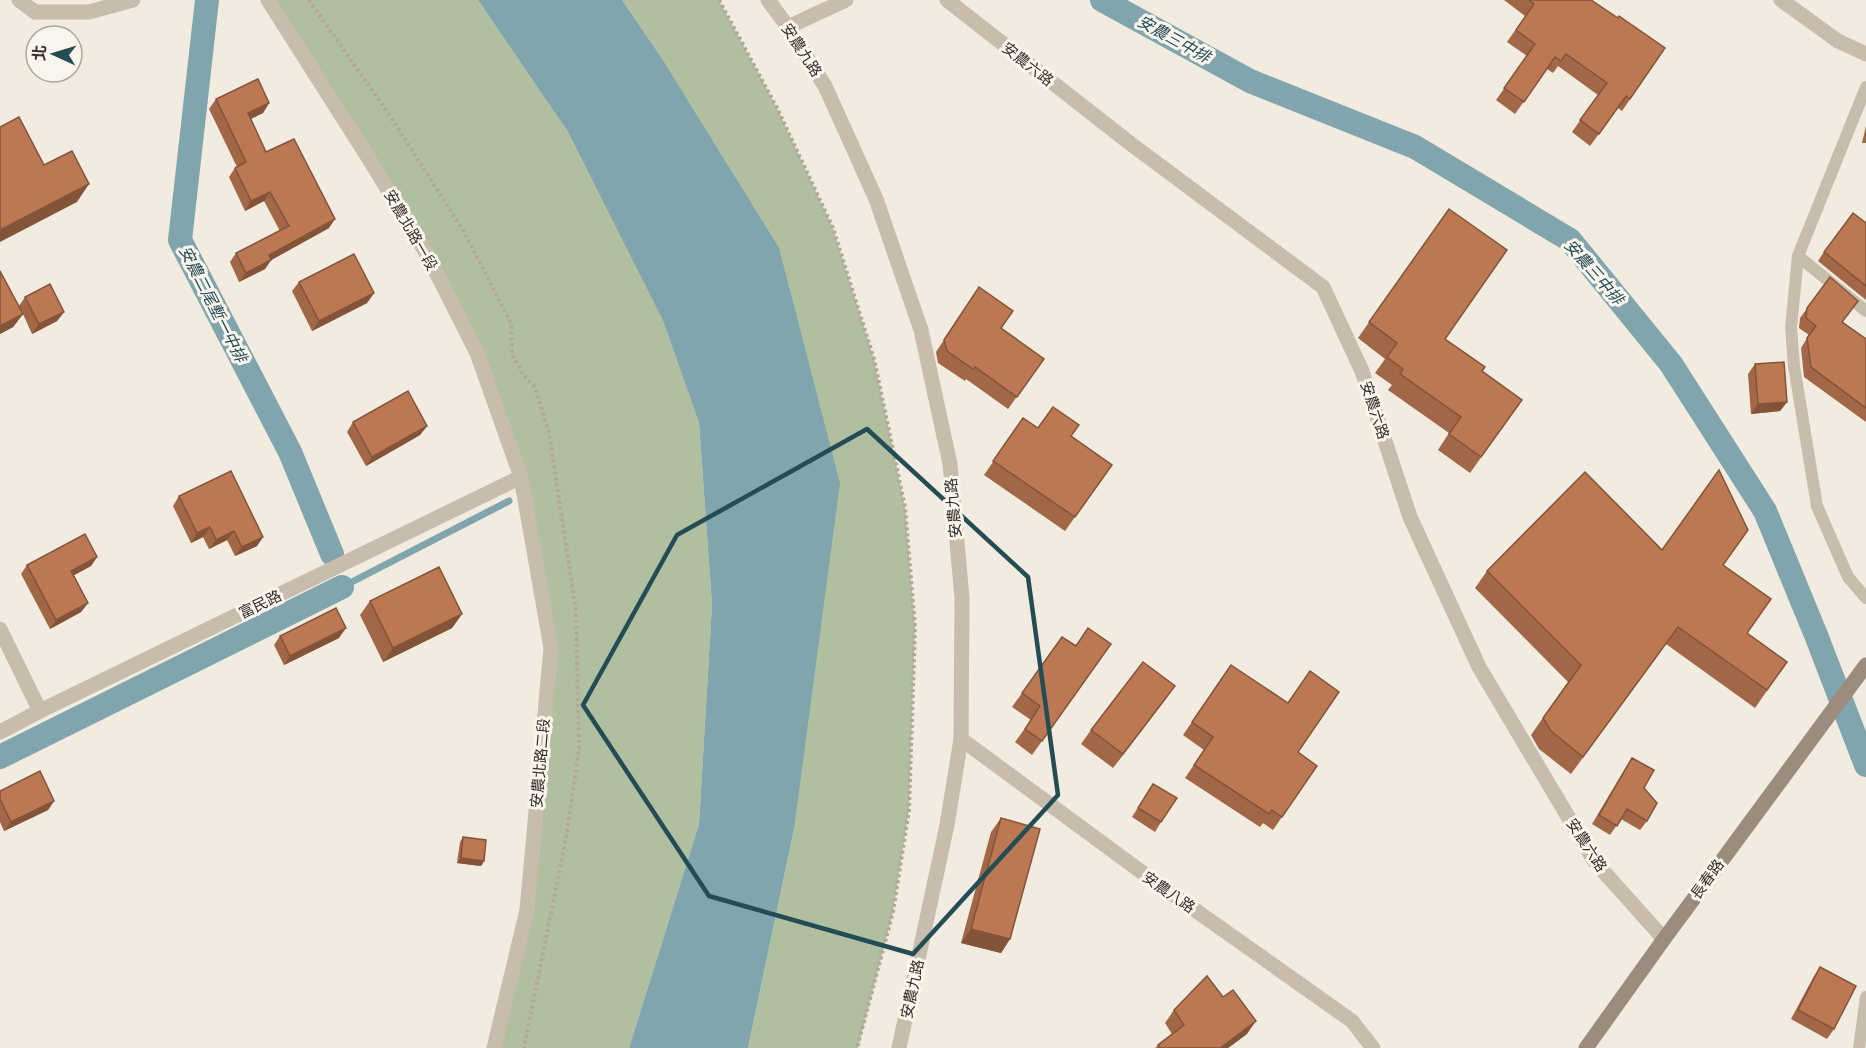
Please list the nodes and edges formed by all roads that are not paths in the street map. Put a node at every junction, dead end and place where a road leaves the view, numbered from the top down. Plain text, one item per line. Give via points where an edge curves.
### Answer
1 (19, 0) edge
2 (133, 0) edge
3 (268, 0) edge
4 (768, 0) edge
5 (846, 0) edge
6 (947, 0) edge
7 (1781, 0) edge
8 (788, 27) junction
9 (1866, 54) edge
10 (1866, 87) edge
11 (1798, 256) junction
12 (1866, 310) edge
13 (521, 477) junction
14 (1866, 598) edge
15 (0, 629) edge
16 (1866, 664) edge
17 (40, 711) junction
18 (0, 732) edge
19 (961, 739) junction
20 (1664, 939) junction
21 (1866, 998) edge
22 (494, 1048) edge
23 (899, 1048) edge
24 (1373, 1048) edge
25 (1586, 1048) edge
26 (1860, 1048) edge

1 - 2 street via 34,12 89,12
3 - 13 street, 安農北路一段 via 428,256 477,353
4 - 8 street, 安農九路
5 - 8 street
6 - 20 street, 安農六路 via 1323,287 1362,371 1410,517 1479,667 1595,862
7 - 9 street via 1838,41
8 - 19 street, 安農九路 via 825,86 876,199 921,330 950,464 962,598
10 - 11 lane
11 - 12 lane
11 - 14 lane via 1791,327 1817,506 1848,578
13 - 17 street, 富民路
13 - 22 street, 安農北路二段 via 551,648 527,910
15 - 17 street
16 - 20 street, 長春路
17 - 18 street, 富民路
19 - 23 street, 安農九路 via 947,825
19 - 24 street, 安農八路 via 1352,1021
20 - 25 street, 長春路
21 - 26 lane

